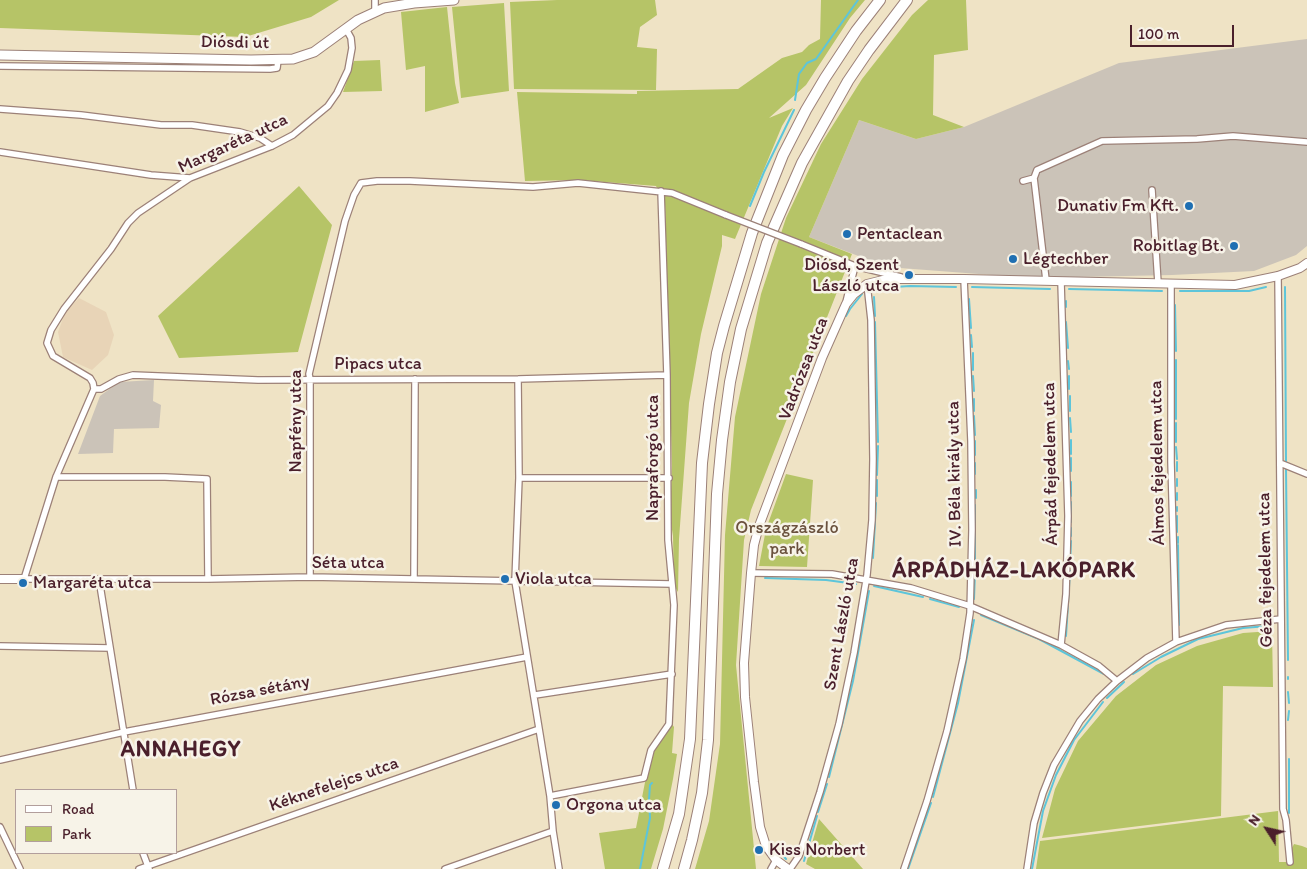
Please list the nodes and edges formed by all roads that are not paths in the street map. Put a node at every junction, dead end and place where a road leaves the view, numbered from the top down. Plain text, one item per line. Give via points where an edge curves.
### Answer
1 (375, 0) edge
2 (454, 0) edge
3 (880, 0) edge
4 (905, 3) edge
5 (375, 11) junction
6 (346, 29) junction
7 (0, 56) edge
8 (278, 60) junction
9 (0, 66) edge
10 (0, 109) edge
11 (1307, 142) edge
12 (272, 146) junction
13 (0, 152) edge
14 (190, 178) junction
15 (1034, 178) junction
16 (1023, 180) dead end
17 (1152, 190) dead end
18 (660, 191) junction
19 (843, 261) junction
20 (1307, 263) edge
21 (855, 266) junction
22 (852, 276) junction
23 (1278, 276) junction
24 (905, 278) junction
25 (964, 279) junction
26 (1046, 280) junction
27 (1061, 282) junction
28 (867, 284) junction
29 (1158, 284) junction
30 (1171, 284) junction
31 (846, 304) junction
32 (667, 375) junction
33 (310, 379) junction
34 (415, 379) junction
35 (518, 380) junction
36 (94, 389) junction
37 (1280, 463) junction
38 (1307, 474) edge
39 (56, 477) junction
40 (519, 478) junction
41 (669, 478) junction
42 (751, 572) junction
43 (310, 577) junction
44 (414, 578) junction
45 (0, 579) edge
46 (24, 579) junction
47 (99, 579) junction
48 (208, 579) junction
49 (866, 580) junction
50 (515, 581) junction
51 (671, 584) junction
52 (970, 606) junction
53 (1281, 619) junction
54 (1176, 642) junction
55 (1061, 645) junction
56 (0, 646) edge
57 (110, 648) junction
58 (526, 657) junction
59 (672, 674) junction
60 (1117, 681) junction
61 (534, 695) junction
62 (539, 729) junction
63 (124, 732) junction
64 (0, 760) edge
65 (133, 789) edge
66 (550, 796) junction
67 (0, 826) edge
68 (553, 830) junction
69 (143, 854) edge
70 (776, 860) junction
71 (1290, 862) dead end
72 (149, 867) edge
73 (20, 869) edge
74 (139, 869) edge
75 (445, 869) edge
76 (559, 869) edge
77 (664, 869) edge
78 (684, 869) edge
79 (771, 869) edge
80 (789, 869) edge
81 (904, 869) edge
82 (1027, 869) edge

1 - 5 street
2 - 5 main road, Diósdi út via 414,3
3 - 77 highway via 825,78 794,132 767,192 742,262 717,353 702,462 690,739 679,814
4 - 78 highway via 848,81 802,163 767,243 741,329 724,423 717,494 708,740 702,793
5 - 6 main road, Diósdi út
6 - 8 main road, Diósdi út via 308,55
6 - 12 street, Margaréta utca via 352,48 348,70 337,93 328,106 293,135
7 - 8 main road, Diósdi út
8 - 9 street via 277,68 270,69
10 - 12 street via 161,125 192,125 240,132 260,138
11 - 15 street via 1233,136 1102,141 1037,170
12 - 14 street, Margaréta utca
13 - 14 street
14 - 36 street, Margaréta utca via 128,223 51,330 47,343 53,356 90,378
15 - 16 street
15 - 26 street
17 - 29 street
18 - 19 street, bridge
18 - 32 street, Napraforgó utca
18 - 33 street, Napfény utca via 578,183 533,188 410,181 361,183 345,221 312,356
19 - 21 street
19 - 22 street
20 - 23 street
21 - 22 street
21 - 24 street
22 - 31 street
23 - 30 street via 1236,285
23 - 37 street, Géza fejedelem utca
24 - 25 street
24 - 28 street
25 - 26 street
25 - 52 street, IV. Béla király utca via 971,441
26 - 27 street
27 - 29 street
27 - 55 street, Árpád fejedelem utca via 1068,516
28 - 31 street, Vadrózsa utca
28 - 49 street, Szent László utca via 871,320 874,459
29 - 30 street
30 - 54 street, Álmos fejedelem utca
31 - 42 street, Vadrózsa utca via 822,358 759,526
32 - 35 street, Pipacs utca
32 - 41 street, Napraforgó utca
33 - 34 street, Pipacs utca
33 - 36 street, Pipacs utca via 132,375
33 - 43 street, Napfény utca
34 - 35 street, Pipacs utca
34 - 44 street
35 - 40 street
36 - 39 street
37 - 38 street
37 - 53 street, Géza fejedelem utca
39 - 46 street
39 - 48 street via 207,479
40 - 41 street
40 - 50 street
41 - 51 street, Napraforgó utca
42 - 49 street via 832,574
42 - 70 street, Vadrózsa utca via 744,663 745,697 760,827 766,846
43 - 44 street, Séta utca
43 - 48 street, Séta utca
44 - 50 street, Séta utca
45 - 46 street
46 - 47 street, Séta utca
47 - 48 street, Séta utca
47 - 57 street
49 - 52 street via 911,588
49 - 80 street, Szent László utca via 839,724 799,856
50 - 51 street, Séta utca
50 - 58 street
51 - 59 street, Napraforgó utca via 674,605
52 - 55 street
52 - 81 street, IV. Béla király utca via 948,731
53 - 54 street via 1226,625
53 - 71 street, Géza fejedelem utca via 1283,809
54 - 60 street via 1147,658
55 - 60 street via 1099,666
56 - 57 street
57 - 63 street
58 - 61 street
58 - 63 street, Rózsa sétány
59 - 61 street
59 - 66 street, Napraforgó utca via 669,724 651,750 644,778
60 - 82 street via 1080,721 1054,765 1034,823
61 - 62 street
62 - 66 street
62 - 72 street, Kéknefelejcs utca
63 - 64 street, Rózsa sétány
63 - 65 street
66 - 68 street
67 - 73 street
68 - 75 street
68 - 76 street
69 - 72 street
70 - 79 street
70 - 80 street, Vadrózsa utca
72 - 74 street, Kéknefelejcs utca

